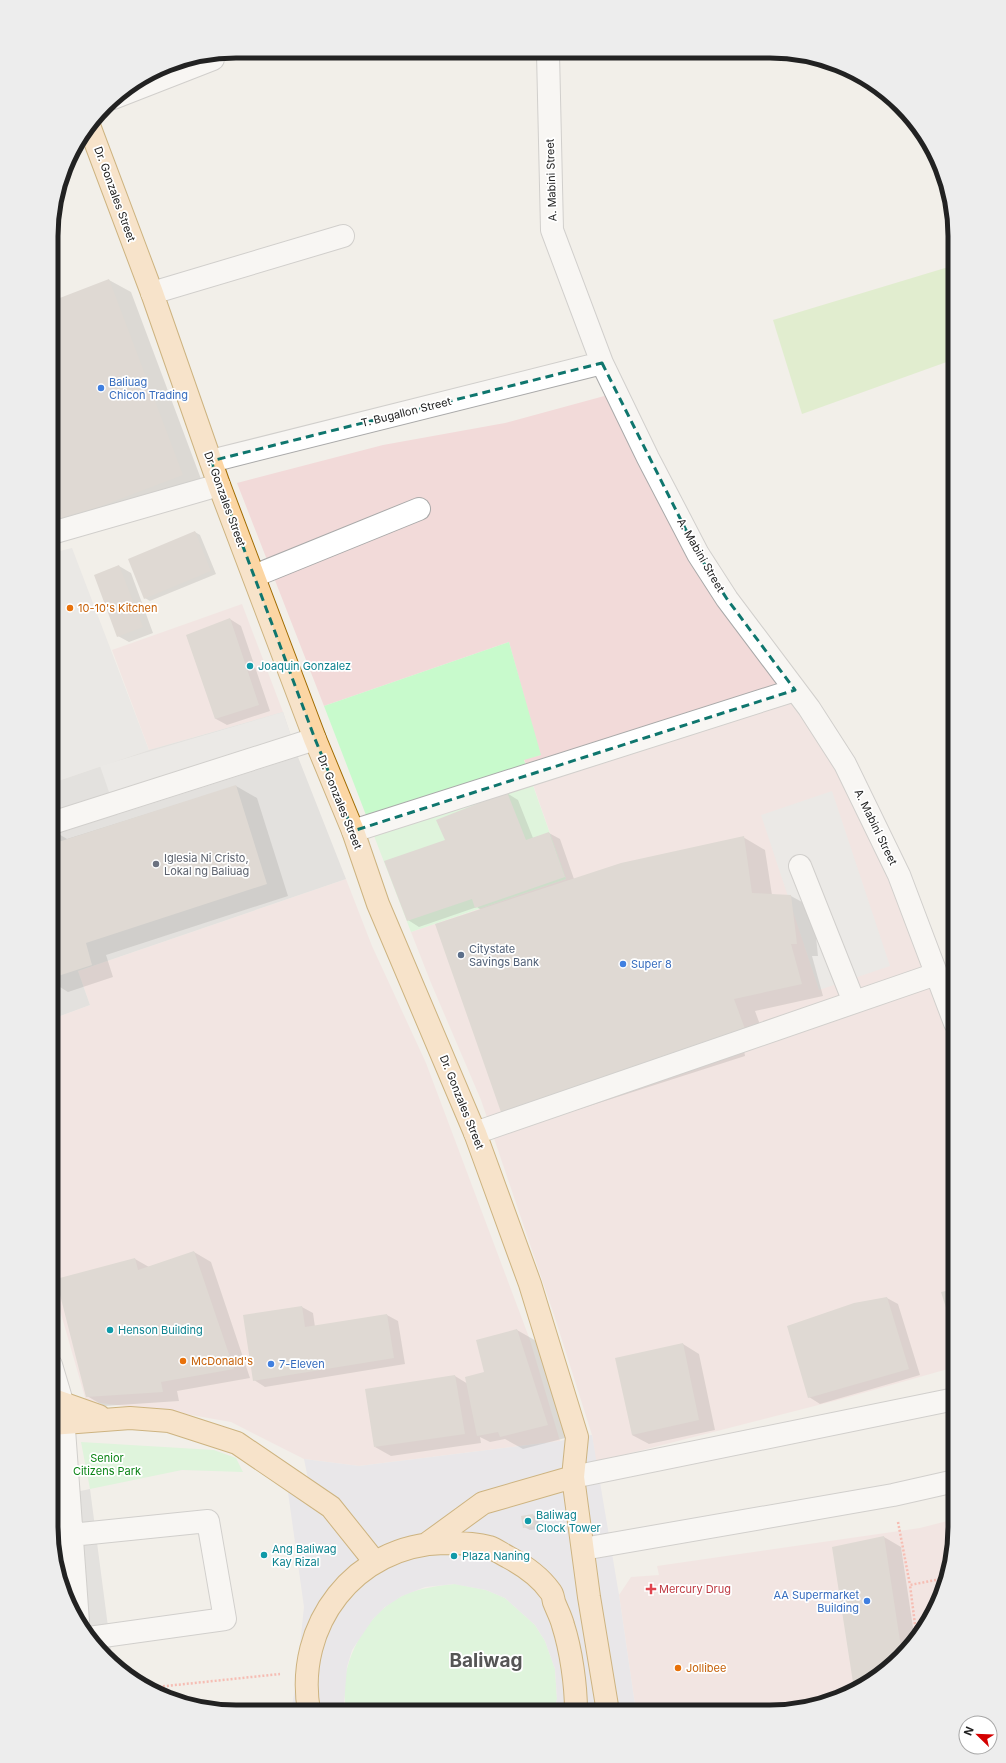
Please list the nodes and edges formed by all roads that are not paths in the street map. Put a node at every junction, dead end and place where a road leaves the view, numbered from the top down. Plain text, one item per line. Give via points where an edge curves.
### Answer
1 (548, 58) edge
2 (210, 60) edge
3 (135, 89) edge
4 (92, 132) edge
5 (343, 236) dead end
6 (152, 293) junction
7 (602, 363) junction
8 (211, 461) junction
9 (219, 485) junction
10 (418, 509) dead end
11 (58, 531) edge
12 (254, 576) junction
13 (795, 690) junction
14 (314, 740) junction
15 (58, 821) edge
16 (353, 831) junction
17 (800, 866) dead end
18 (936, 974) junction
19 (854, 1002) junction
20 (948, 1005) edge
21 (476, 1133) junction
22 (948, 1400) edge
23 (58, 1412) edge
24 (58, 1421) edge
25 (573, 1478) junction
26 (948, 1483) edge
27 (71, 1535) junction
28 (428, 1543) junction
29 (583, 1549) junction
30 (375, 1562) junction
31 (77, 1607) edge
32 (96, 1637) edge
33 (309, 1705) edge
34 (575, 1705) edge
35 (607, 1705) edge

1 - 7 street, A. Mabini Street via 552,230
2 - 3 street
4 - 6 main road, Dr. Gonzales Street
5 - 6 street
6 - 8 main road, Dr. Gonzales Street
7 - 8 street, T. Bugallon Street
7 - 13 street, A. Mabini Street via 698,554 727,599
8 - 9 main road, Dr. Gonzales Street
9 - 11 street
9 - 12 main road, Dr. Gonzales Street
10 - 12 street
12 - 14 main road, Dr. Gonzales Street
13 - 16 street
13 - 18 street, A. Mabini Street via 845,764 899,875
14 - 15 street
14 - 16 main road, Dr. Gonzales Street
16 - 21 main road, Dr. Gonzales Street via 378,904
17 - 19 street
18 - 19 street
18 - 20 street, A. Mabini Street
19 - 21 street
21 - 25 main road, Dr. Gonzales Street via 530,1284 577,1437
22 - 25 street
23 - 30 main road via 108,1419 169,1421 237,1443 331,1507
24 - 27 street
25 - 28 main road via 483,1503
25 - 29 main road, Dr. Gonzales Street
26 - 29 street
27 - 31 street
27 - 32 street via 208,1521 225,1618
28 - 30 main road via 400,1549
28 - 34 main road via 489,1547 518,1563 543,1582 552,1592 563,1624 572,1669
29 - 35 main road, Dr. Gonzales Street
30 - 33 main road via 349,1581 323,1616 313,1640 307,1665

